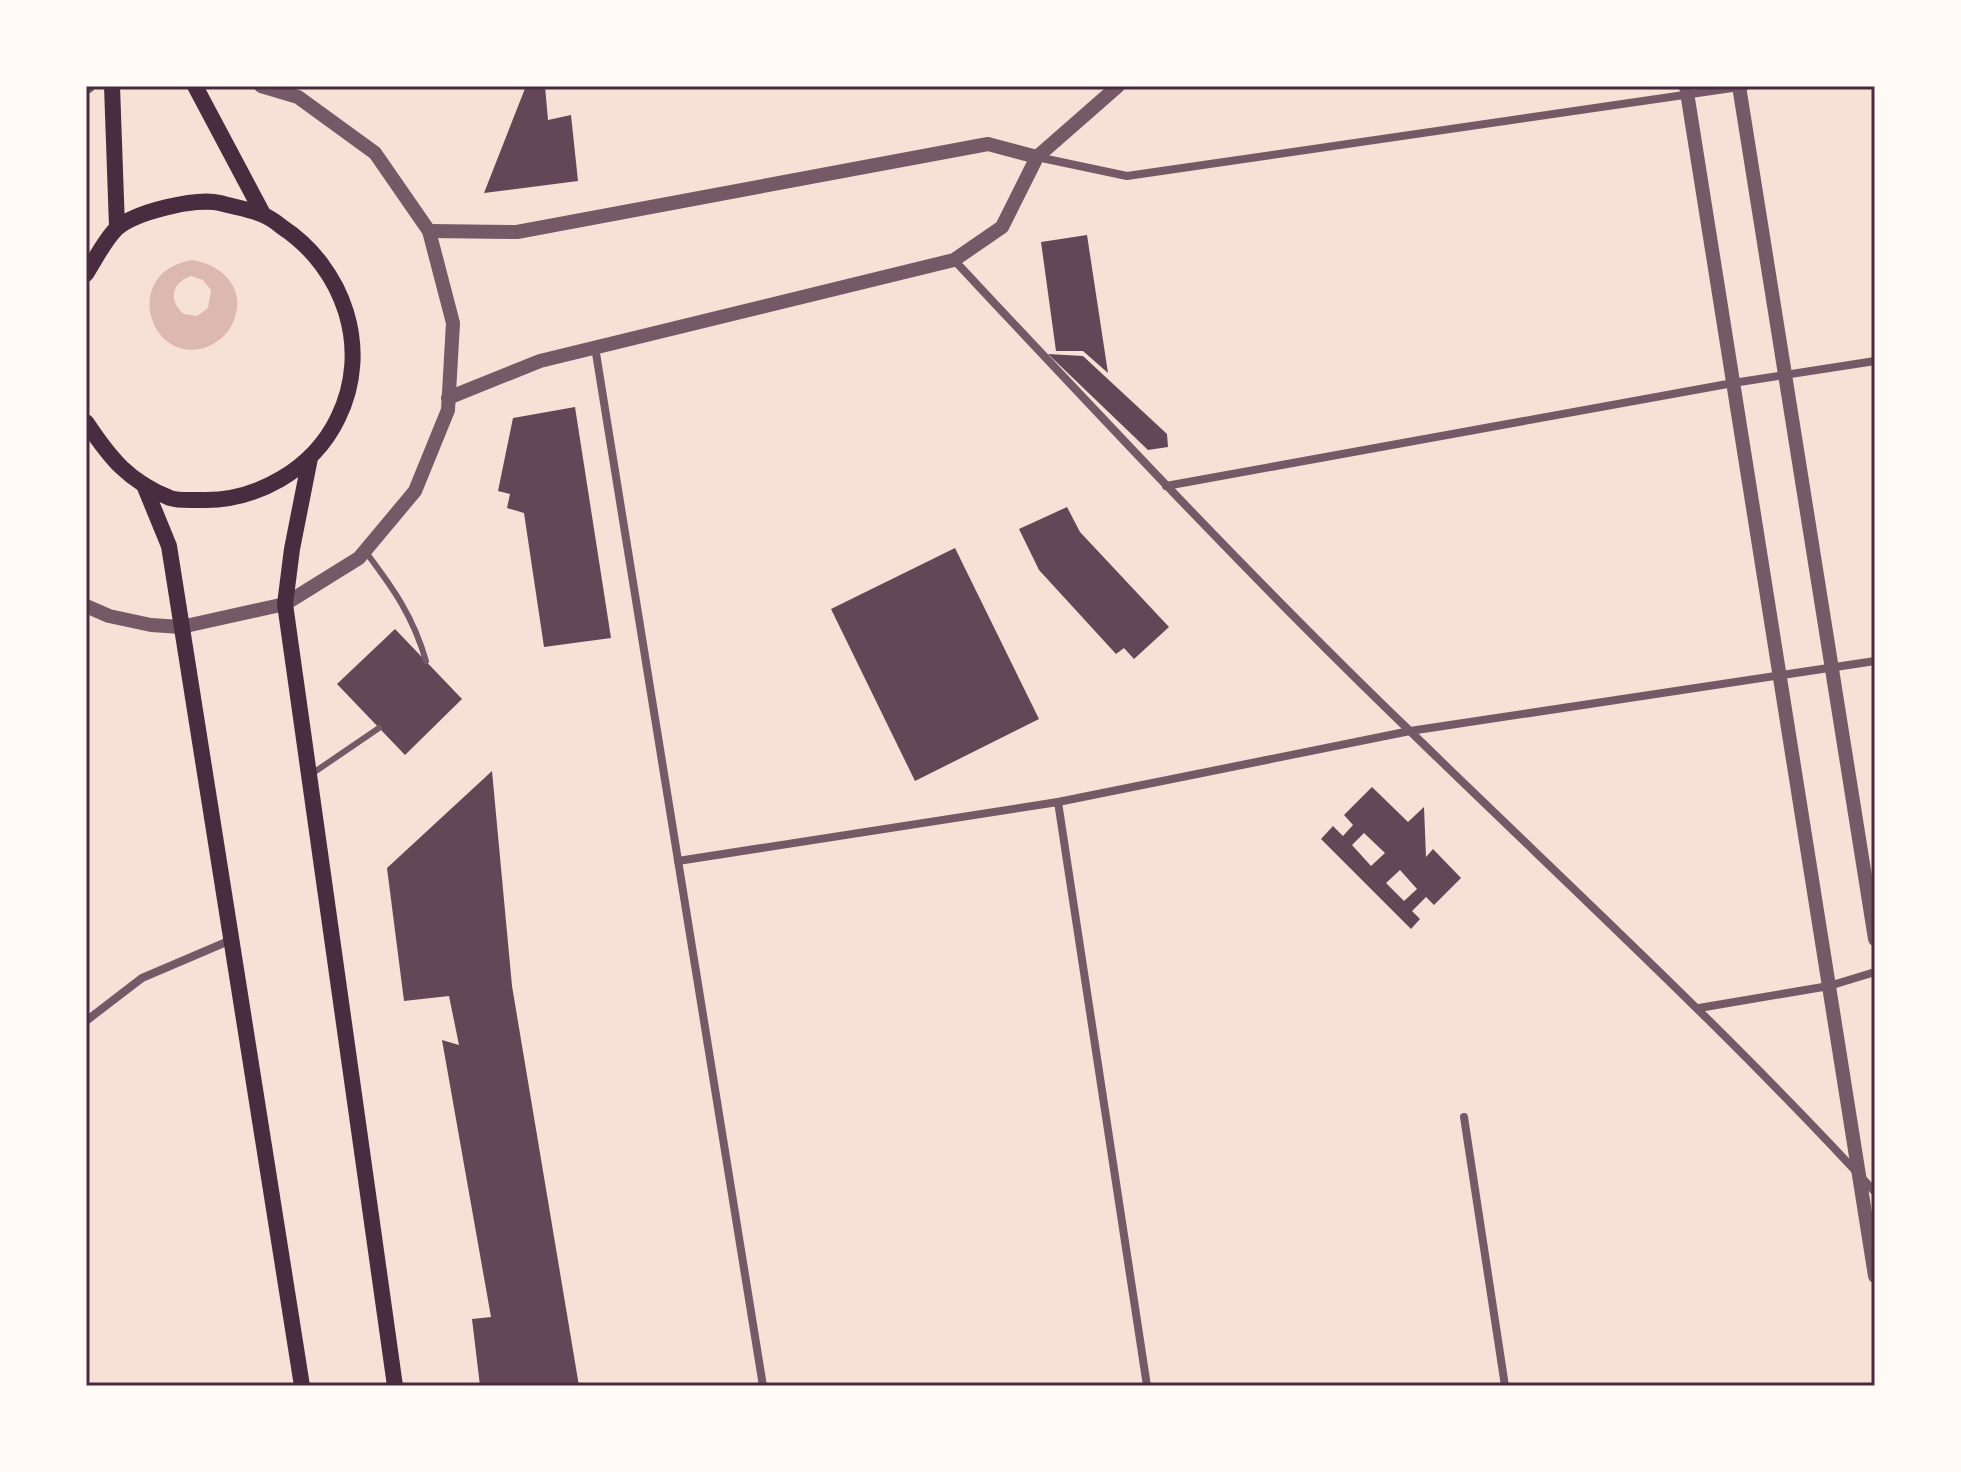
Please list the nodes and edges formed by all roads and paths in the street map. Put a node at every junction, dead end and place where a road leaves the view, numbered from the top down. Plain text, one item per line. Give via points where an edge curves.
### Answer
1 (112, 86) edge
2 (195, 86) edge
3 (261, 86) edge
4 (1118, 86) edge
5 (1741, 86) edge
6 (1687, 91) edge
7 (1037, 157) junction
8 (263, 214) junction
9 (117, 227) junction
10 (429, 231) junction
11 (954, 260) junction
12 (86, 274) edge
13 (595, 347) junction
14 (1875, 361) edge
15 (1785, 375) junction
16 (1733, 383) junction
17 (448, 398) junction
18 (86, 422) edge
19 (310, 458) junction
20 (144, 485) junction
21 (1166, 486) junction
22 (365, 551) junction
23 (285, 604) junction
24 (86, 606) edge
25 (181, 627) junction
26 (426, 661) dead end
27 (1875, 661) edge
28 (1832, 668) junction
29 (1780, 677) junction
30 (379, 728) dead end
31 (1410, 731) junction
32 (310, 775) junction
33 (1058, 802) junction
34 (678, 861) junction
35 (1875, 939) edge
36 (231, 940) junction
37 (1875, 972) edge
38 (1829, 986) junction
39 (1699, 1008) junction
40 (86, 1021) edge
41 (1464, 1117) dead end
42 (1859, 1175) junction
43 (1875, 1192) edge
44 (1875, 1276) edge
45 (302, 1386) edge
46 (395, 1386) edge
47 (763, 1386) edge
48 (1147, 1386) edge
49 (1505, 1386) edge

1 - 9 main road
2 - 8 main road
3 - 10 street via 298,97 375,153
4 - 7 street
5 - 6 street
5 - 15 street
6 - 7 street via 1127,176
6 - 16 street
7 - 10 street via 988,144 517,232
7 - 11 street via 1002,227
8 - 9 main road via 214,202 163,207
8 - 19 main road via 304,241 334,279 350,324 349,384 338,419
9 - 12 main road
10 - 17 street via 453,323
11 - 13 street
11 - 21 street
13 - 17 street via 540,361
13 - 34 street
14 - 15 street
15 - 16 street
15 - 28 street
16 - 21 street
16 - 29 street
17 - 22 street via 448,410 415,491
18 - 20 main road via 111,459
19 - 20 main road via 270,487 223,501 173,499
19 - 23 main road
20 - 25 main road via 169,546
21 - 31 street
22 - 23 street
22 - 26 lane via 401,598
23 - 25 street
23 - 32 main road
24 - 25 street via 109,616
25 - 36 main road
27 - 28 street
28 - 29 street
28 - 35 street
29 - 31 street
29 - 38 street
30 - 32 lane
31 - 33 street
31 - 39 street
32 - 46 main road
33 - 34 street
33 - 48 street
34 - 47 street
36 - 40 street via 142,978
36 - 45 main road
37 - 38 street
38 - 39 street
38 - 42 street
39 - 42 street
41 - 49 street
42 - 43 street
42 - 44 street

